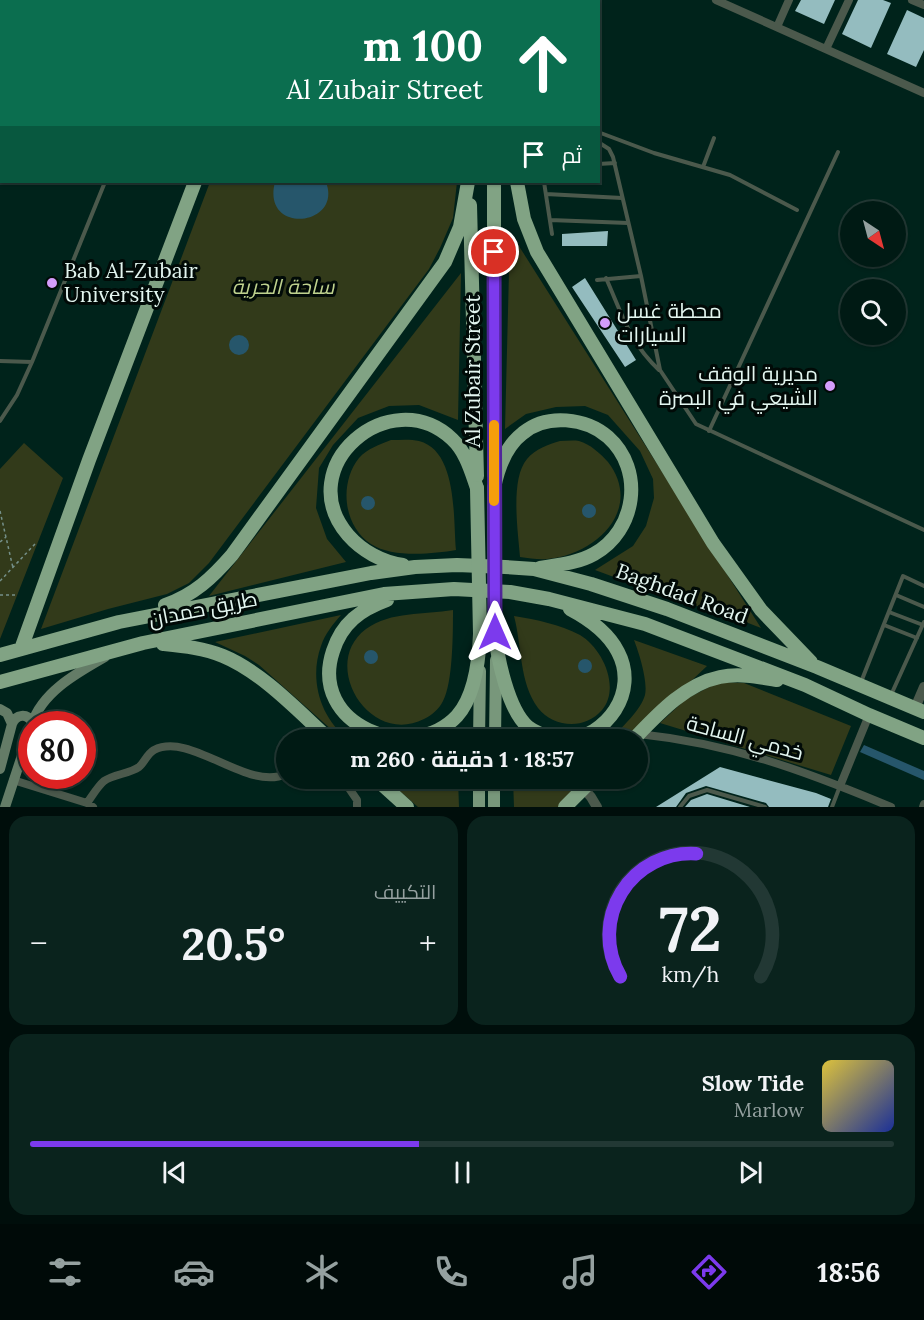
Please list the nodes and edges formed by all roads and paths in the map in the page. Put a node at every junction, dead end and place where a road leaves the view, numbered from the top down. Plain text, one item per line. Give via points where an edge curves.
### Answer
1 (716, 0) edge
2 (789, 0) edge
3 (849, 0) edge
4 (912, 0) edge
5 (728, 2) edge
6 (924, 5) edge
7 (777, 27) junction
8 (826, 49) junction
9 (924, 93) edge
10 (600, 133) edge
11 (714, 138) dead end
12 (600, 144) edge
13 (838, 152) dead end
14 (615, 163) junction
15 (600, 164) edge
16 (702, 167) junction
17 (105, 183) edge
18 (195, 183) edge
19 (469, 183) edge
20 (469, 183) edge
21 (494, 183) edge
22 (517, 183) edge
23 (544, 183) edge
24 (546, 194) junction
25 (622, 198) junction
26 (797, 210) dead end
27 (550, 220) junction
28 (628, 223) junction
29 (552, 234) dead end
30 (641, 276) junction
31 (606, 278) junction
32 (597, 280) dead end
33 (0, 361) edge
34 (32, 362) junction
35 (660, 370) junction
36 (0, 421) edge
37 (709, 431) junction
38 (477, 488) junction
39 (494, 488) junction
40 (0, 511) edge
41 (924, 530) edge
42 (6, 537) junction
43 (0, 542) edge
44 (34, 544) dead end
45 (415, 567) junction
46 (13, 568) junction
47 (534, 569) junction
48 (0, 581) edge
49 (924, 586) edge
50 (417, 591) junction
51 (896, 594) junction
52 (0, 595) edge
53 (18, 595) dead end
54 (549, 599) junction
55 (924, 607) edge
56 (889, 612) junction
57 (119, 622) junction
58 (923, 623) edge
59 (884, 625) junction
60 (917, 638) junction
61 (143, 642) junction
62 (496, 647) junction
63 (121, 648) junction
64 (21, 649) junction
65 (480, 649) junction
66 (0, 655) edge
67 (817, 667) junction
68 (0, 682) edge
69 (805, 685) junction
70 (860, 685) junction
71 (924, 687) edge
72 (890, 698) junction
73 (0, 709) edge
74 (920, 710) edge
75 (38, 711) edge
76 (869, 715) junction
77 (18, 716) edge
78 (12, 724) junction
79 (318, 729) edge
80 (479, 729) edge
81 (495, 729) edge
82 (532, 729) edge
83 (596, 729) edge
84 (644, 729) edge
85 (648, 738) edge
86 (924, 738) edge
87 (0, 742) edge
88 (4, 753) junction
89 (18, 765) edge
90 (0, 768) edge
91 (276, 777) edge
92 (13, 780) junction
93 (840, 786) junction
94 (350, 789) edge
95 (387, 789) edge
96 (479, 789) edge
97 (494, 789) edge
98 (584, 789) joint
99 (90, 805) edge
100 (750, 805) edge
101 (5, 807) edge
102 (357, 807) edge
103 (407, 807) edge
104 (479, 807) edge
105 (494, 807) edge
106 (565, 807) edge
107 (597, 807) edge
108 (680, 807) edge
109 (765, 807) edge
110 (832, 807) edge
111 (891, 807) edge

1 - 5 street
2 - 7 street
3 - 8 street
4 - 6 street
5 - 7 street
7 - 8 street
8 - 9 street
10 - 16 lane
11 - 16 lane
12 - 14 lane
13 - 37 lane
14 - 15 lane
14 - 25 lane
16 - 26 lane via 730,175
17 - 34 lane
18 - 64 highway
19 - 38 highway
20 - 57 highway via 460,227 445,262 231,555 198,590
21 - 39 highway, Al Zubair Street
22 - 67 highway via 524,219 537,252 713,543 761,610
23 - 24 lane
24 - 25 lane
24 - 27 lane
25 - 28 lane
27 - 28 lane
27 - 29 lane
28 - 30 lane
30 - 31 lane
30 - 35 lane
31 - 32 lane
31 - 35 lane via 633,341
33 - 34 lane
34 - 36 lane
35 - 37 lane via 696,424
37 - 41 lane
38 - 45 highway via 464,453 453,440 438,428 419,421 386,422 371,428 344,451 335,467 330,492 340,524 368,552 391,564
38 - 65 highway, bridge
39 - 47 highway via 509,448 537,424 564,420 594,427 621,452 632,486 632,504 623,526 593,554
39 - 62 highway, Al Zubair Street, bridge
40 - 42 path
42 - 43 path
42 - 46 path
44 - 46 path
45 - 47 highway, Baghdad Road
45 - 57 highway, طريق حمدان
46 - 48 path
47 - 67 highway, Baghdad Road via 667,609
49 - 51 lane via 903,576
50 - 54 highway, Baghdad Road via 510,592
50 - 61 highway, طريق حمدان via 384,594
50 - 65 highway via 357,614 336,640 330,682 348,718 370,732 393,736 420,735 444,726 466,703
51 - 55 lane
51 - 56 lane
52 - 53 path
54 - 69 highway, Baghdad Road via 645,624
54 - 83 highway via 603,632 619,653 624,678 621,699 608,721
56 - 58 lane
56 - 59 lane
57 - 64 highway, طريق حمدان
58 - 60 lane
59 - 60 lane
59 - 70 lane
60 - 72 lane
61 - 63 highway, طريق حمدان
61 - 79 highway via 178,645 223,657 274,690
62 - 81 main road
62 - 82 highway, Al Zubair Street via 519,716
63 - 68 highway, طريق حمدان
63 - 75 main road via 56,690
64 - 66 highway, طريق حمدان
65 - 80 main road
67 - 70 highway, Baghdad Road
69 - 76 highway, Baghdad Road
69 - 84 highway via 753,676 719,677 694,686
70 - 72 highway, Baghdad Road
71 - 74 street
72 - 74 highway, Baghdad Road
73 - 78 main road
76 - 86 highway, Baghdad Road
76 - 93 street
77 - 78 main road
78 - 88 main road
85 - 93 street, خدمي الساحة via 729,748
87 - 88 main road
88 - 90 main road
89 - 92 main road
91 - 99 street via 251,774 171,746 154,750 138,767 104,781
92 - 99 street
92 - 101 main road
93 - 110 lane
93 - 111 street, خدمي الساحة
94 - 102 street
95 - 103 highway
96 - 104 main road
97 - 105 main road
98 - 106 highway
98 - 107 street
100 - 108 lane via 707,790 689,796
100 - 109 lane

